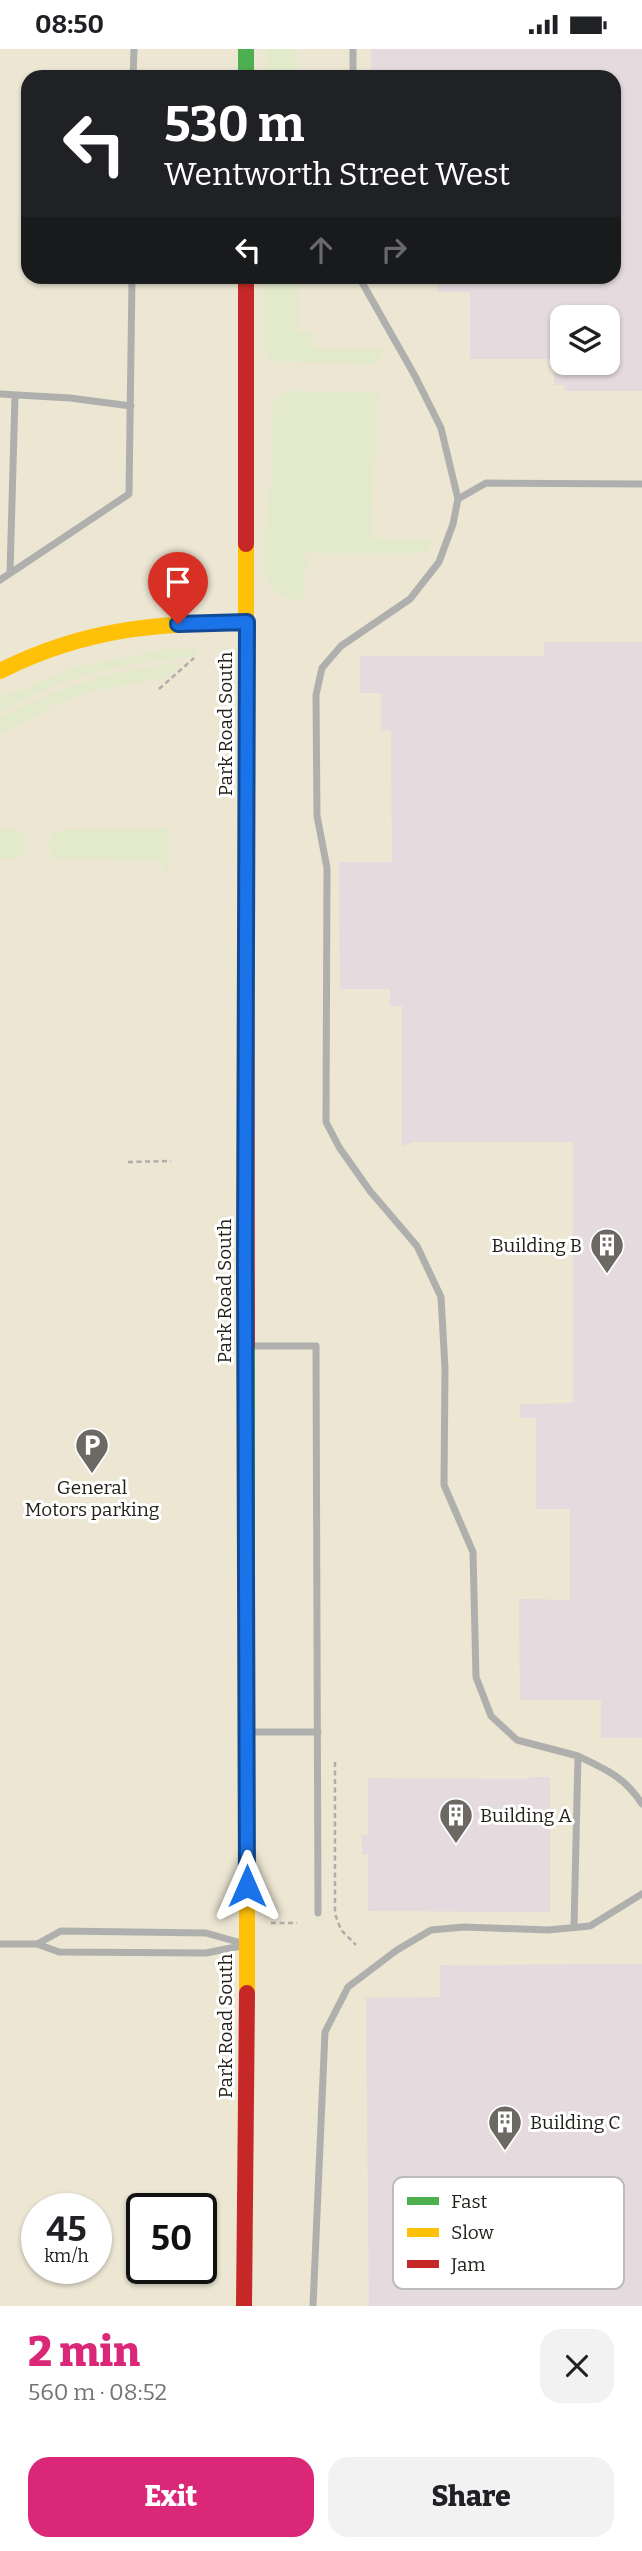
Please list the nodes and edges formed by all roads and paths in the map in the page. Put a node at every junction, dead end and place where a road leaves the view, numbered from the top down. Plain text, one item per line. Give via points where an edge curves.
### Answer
1 (134, 49) edge
2 (246, 49) edge
3 (353, 49) edge
4 (133, 70) edge
5 (246, 70) edge
6 (353, 70) edge
7 (132, 284) edge
8 (246, 284) edge
9 (363, 284) edge
10 (0, 394) edge
11 (15, 396) junction
12 (131, 406) junction
13 (642, 484) edge
14 (458, 499) junction
15 (10, 573) junction
16 (0, 580) edge
17 (247, 622) junction
18 (194, 659) dead end
19 (0, 671) edge
20 (159, 689) dead end
21 (171, 1161) dead end
22 (128, 1162) dead end
23 (245, 1346) junction
24 (246, 1732) junction
25 (318, 1732) junction
26 (578, 1756) junction
27 (335, 1762) dead end
28 (642, 1804) edge
29 (642, 1894) edge
30 (318, 1913) dead end
31 (271, 1923) dead end
32 (297, 1923) dead end
33 (574, 1927) junction
34 (0, 1944) edge
35 (37, 1944) junction
36 (247, 1945) junction
37 (356, 1945) dead end
38 (244, 2306) edge
39 (313, 2306) edge

1 - 4 lane
2 - 5 main road
3 - 6 lane
7 - 12 lane
8 - 17 main road, Park Road South
9 - 14 lane via 441,428
10 - 11 lane
11 - 12 lane
11 - 15 lane
12 - 15 lane via 129,494
13 - 14 lane via 486,483
14 - 26 lane via 439,562 410,599 341,646 322,668 316,695 317,815 327,868 326,1122 370,1191 417,1246 441,1297 444,1485 473,1552 476,1677 491,1716 517,1740
15 - 16 lane
17 - 19 main road via 129,627 73,638
17 - 23 main road, Park Road South
18 - 20 path
21 - 22 path
23 - 24 main road, Park Road South
23 - 25 lane via 316,1346
24 - 25 lane
24 - 36 main road, Park Road South
25 - 30 lane
26 - 28 lane via 615,1774
26 - 33 lane
27 - 37 path via 335,1914 341,1930
29 - 33 lane via 590,1926
31 - 32 path
33 - 39 lane via 431,1930 348,1987 325,2032
34 - 35 lane
35 - 36 lane via 59,1952 206,1953
35 - 36 lane via 61,1931 206,1933
36 - 38 main road, Park Road South

